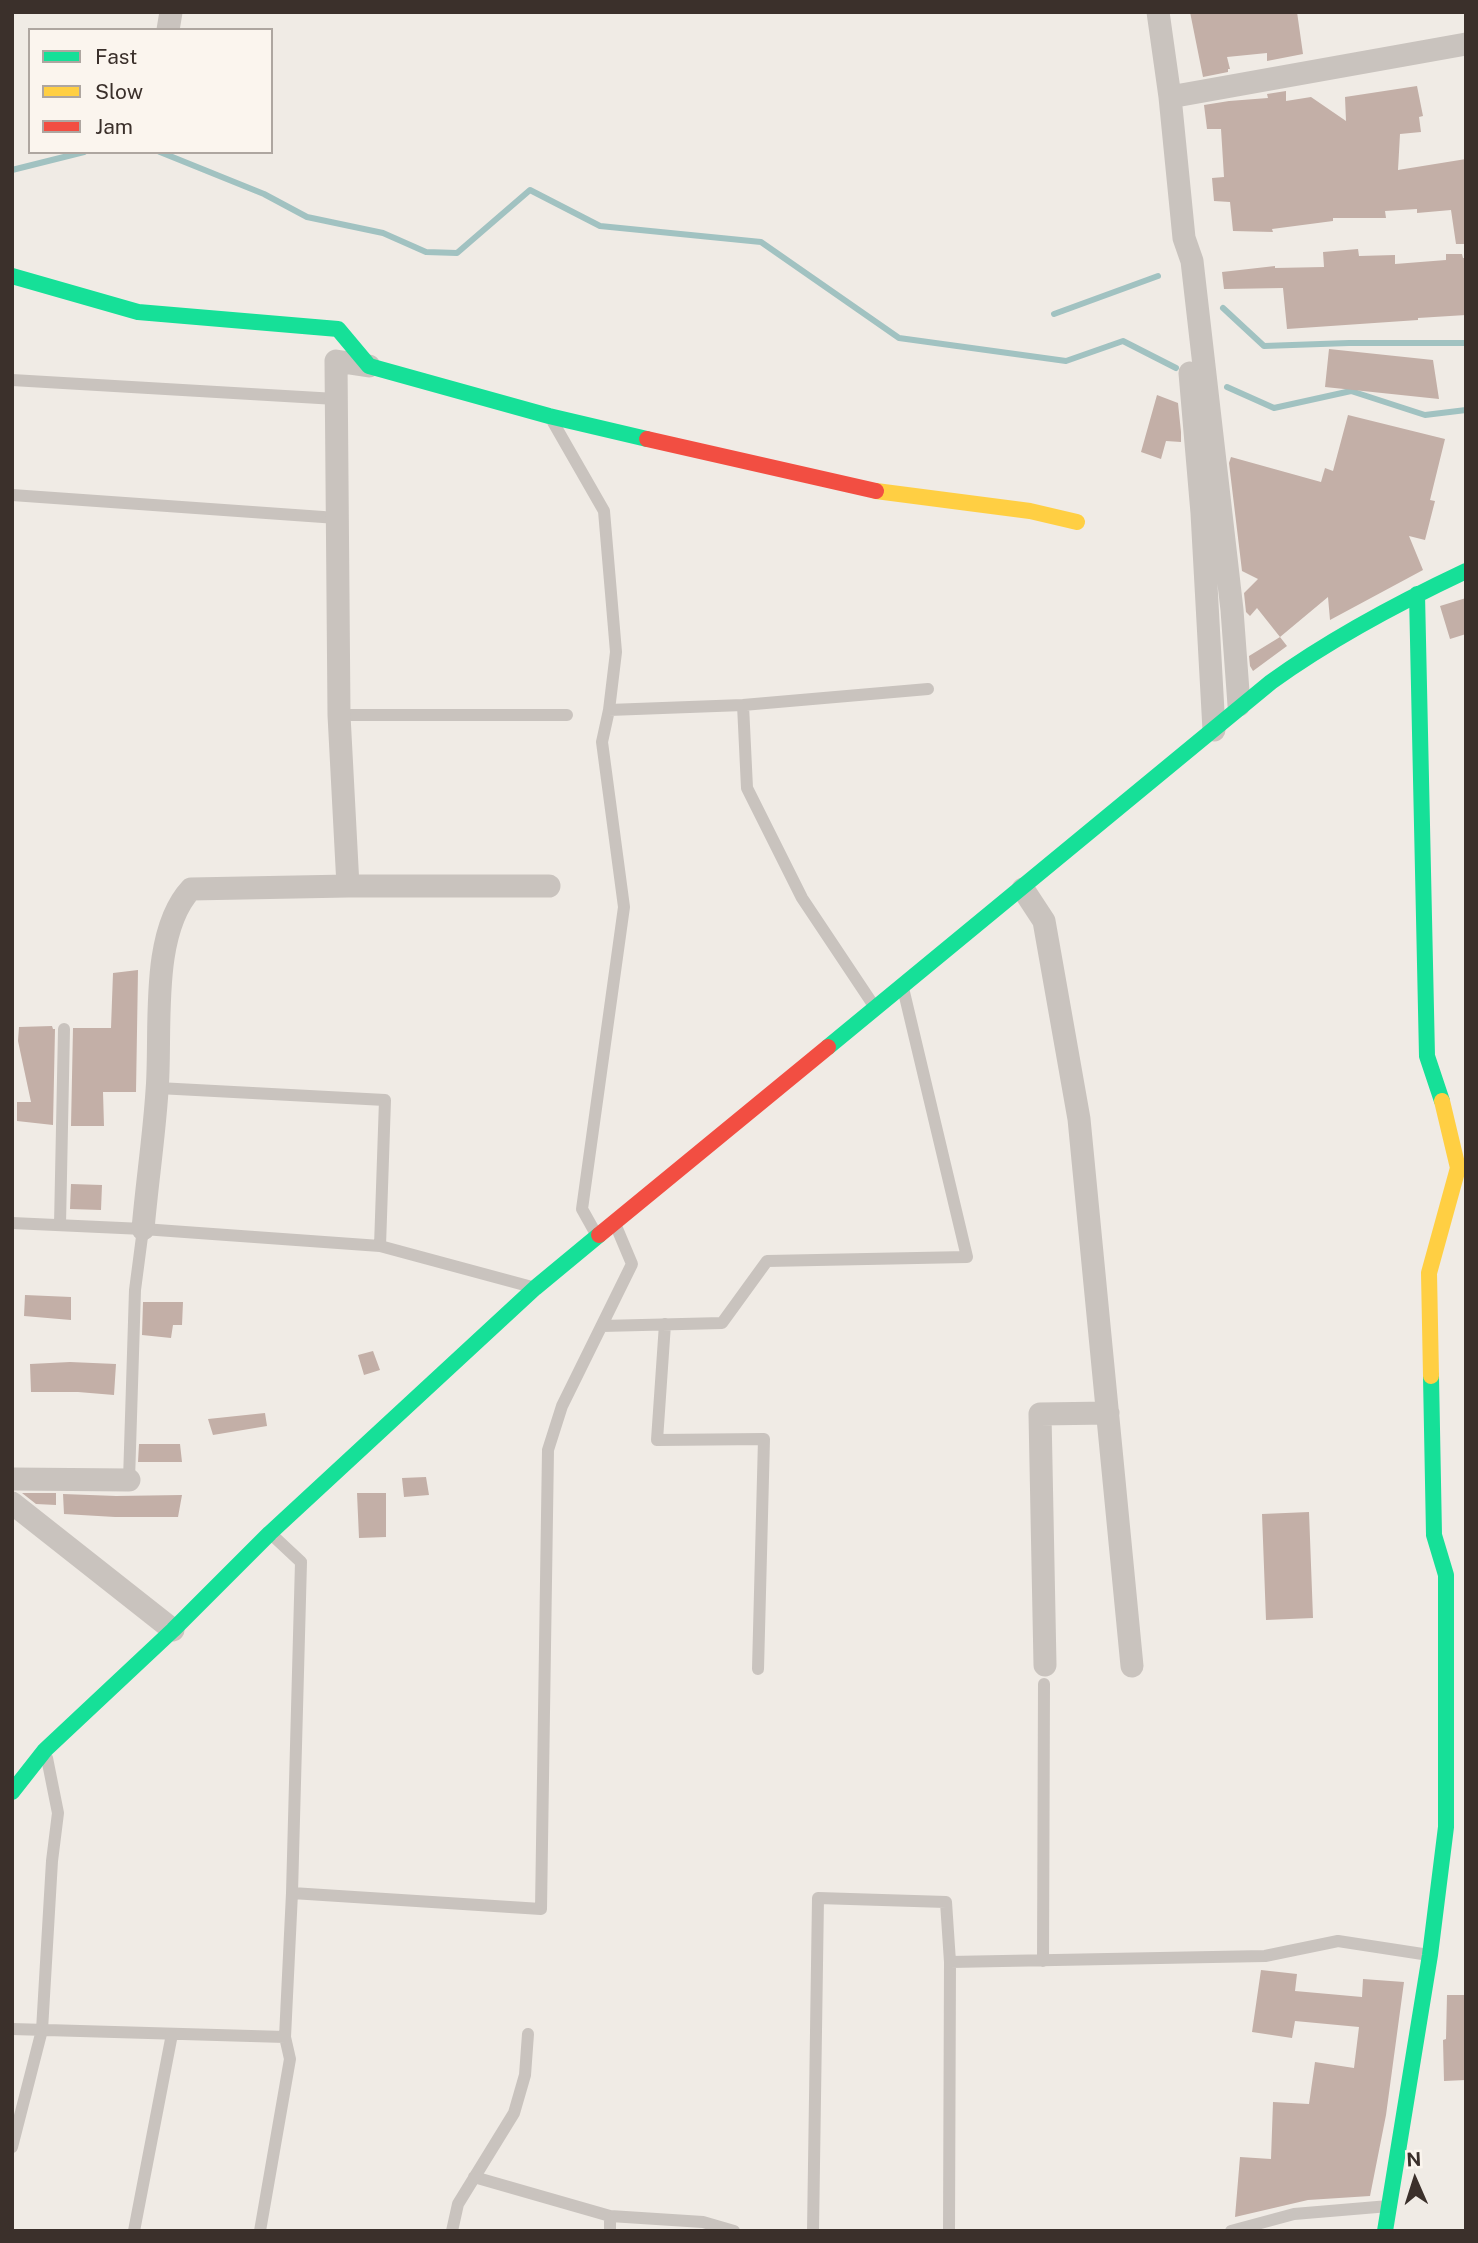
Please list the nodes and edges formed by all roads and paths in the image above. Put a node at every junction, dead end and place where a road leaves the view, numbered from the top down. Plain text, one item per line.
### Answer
1 (1157, 12) edge
2 (1466, 44) edge
3 (1170, 97) junction
4 (1184, 238) junction
5 (12, 276) edge
6 (369, 366) junction
7 (12, 380) edge
8 (336, 399) junction
9 (549, 416) junction
10 (12, 495) edge
11 (337, 518) junction
12 (1077, 522) dead end
13 (1466, 571) edge
14 (1417, 594) junction
15 (928, 689) dead end
16 (744, 705) junction
17 (1239, 705) junction
18 (609, 710) junction
19 (339, 715) junction
20 (568, 715) dead end
21 (1214, 730) junction
22 (348, 886) junction
23 (549, 886) dead end
24 (1023, 889) junction
25 (902, 988) junction
26 (876, 1009) junction
27 (64, 1029) dead end
28 (158, 1088) junction
29 (12, 1223) edge
30 (614, 1223) junction
31 (60, 1225) junction
32 (142, 1229) junction
33 (597, 1237) junction
34 (380, 1246) junction
35 (535, 1288) junction
36 (665, 1324) junction
37 (601, 1326) junction
38 (1108, 1413) junction
39 (12, 1479) edge
40 (129, 1480) joint
41 (12, 1503) edge
42 (270, 1533) junction
43 (173, 1630) junction
44 (1132, 1666) dead end
45 (758, 1669) dead end
46 (1045, 1674) joint
47 (45, 1751) junction
48 (12, 1792) edge
49 (292, 1893) junction
50 (1430, 1955) junction
51 (1044, 1961) junction
52 (950, 1962) junction
53 (12, 2029) edge
54 (42, 2030) junction
55 (172, 2034) junction
56 (528, 2034) dead end
57 (285, 2037) junction
58 (12, 2147) edge
59 (474, 2177) junction
60 (1390, 2206) junction
61 (610, 2216) junction
62 (134, 2231) edge
63 (260, 2231) edge
64 (452, 2231) edge
65 (610, 2231) edge
66 (734, 2231) edge
67 (813, 2231) edge
68 (950, 2231) edge
69 (1231, 2231) edge
70 (1385, 2231) edge

1 - 3 street
2 - 3 street
3 - 4 street
4 - 17 street
4 - 21 street
5 - 6 street
6 - 8 street
6 - 9 street
7 - 8 lane
8 - 11 street
9 - 12 street
9 - 18 lane
10 - 11 lane
11 - 19 street
13 - 14 street
14 - 17 street
14 - 50 street
15 - 16 lane
16 - 18 lane
16 - 26 lane
17 - 21 street
18 - 33 lane
19 - 20 lane
19 - 22 street
21 - 24 street
22 - 23 street
22 - 28 street
24 - 25 street
24 - 38 street
25 - 26 street
25 - 36 lane
26 - 30 street
27 - 31 lane
28 - 32 street
28 - 34 lane
29 - 31 lane
30 - 33 street
30 - 37 lane
31 - 32 lane
32 - 34 lane
32 - 40 lane
33 - 35 street
34 - 35 lane
35 - 42 street
36 - 37 lane
36 - 45 lane
37 - 49 lane
38 - 44 street
38 - 46 street
39 - 40 street
41 - 43 street
42 - 43 street
42 - 49 lane
43 - 47 street
46 - 51 lane
47 - 48 street
47 - 54 lane
49 - 57 lane
50 - 51 lane
50 - 60 street
51 - 52 lane
52 - 67 lane
52 - 68 lane
53 - 54 lane
54 - 55 lane
54 - 58 lane
55 - 57 lane
55 - 62 lane
56 - 59 lane
57 - 63 lane
59 - 61 lane
59 - 64 lane
60 - 69 lane
60 - 70 street
61 - 65 lane
61 - 66 lane

